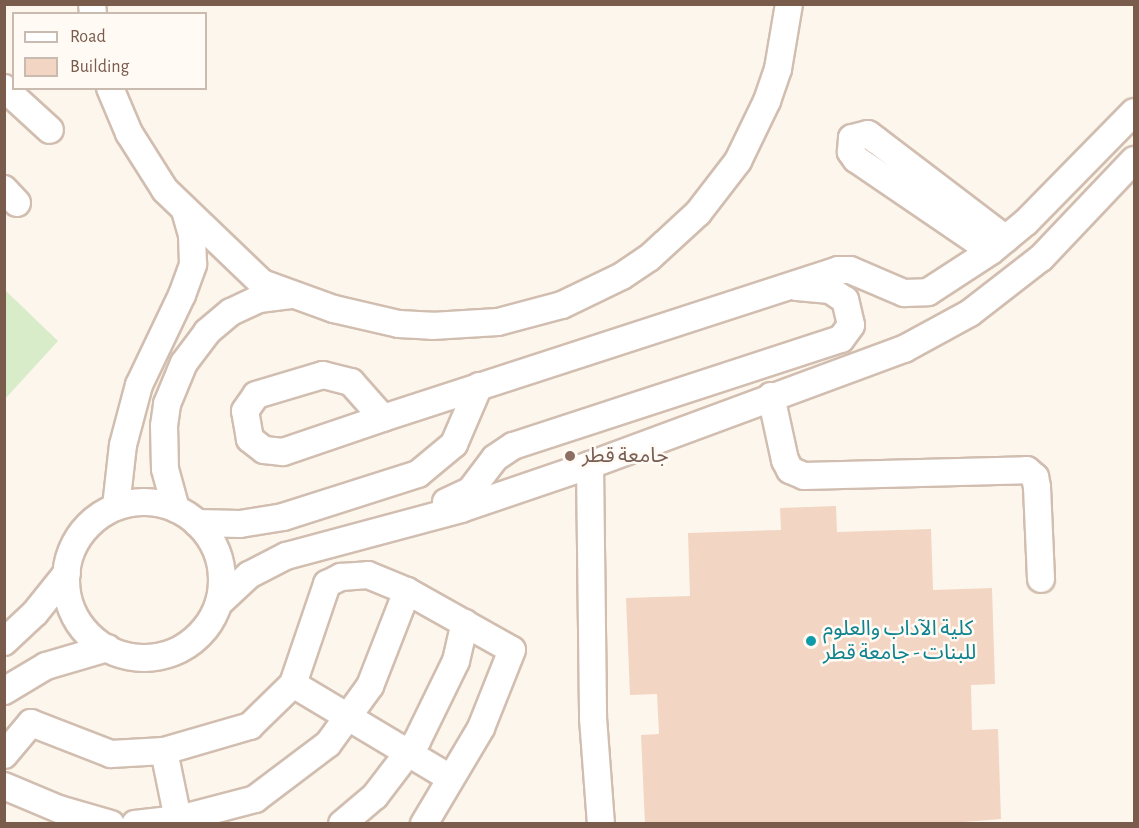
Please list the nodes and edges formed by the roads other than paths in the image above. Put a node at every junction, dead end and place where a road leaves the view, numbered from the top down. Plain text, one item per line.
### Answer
1 (789, 4) edge
2 (4, 88) edge
3 (111, 90) edge
4 (1133, 118) edge
5 (50, 130) dead end
6 (1134, 160) edge
7 (185, 211) junction
8 (998, 245) junction
9 (788, 286) junction
10 (291, 295) junction
11 (164, 327) junction
12 (197, 345) junction
13 (479, 386) junction
14 (771, 396) junction
15 (382, 418) junction
16 (590, 465) junction
17 (116, 507) junction
18 (186, 516) junction
19 (407, 525) junction
20 (67, 573) junction
21 (1041, 579) dead end
22 (407, 591) junction
23 (219, 603) junction
24 (465, 622) junction
25 (4, 642) edge
26 (107, 648) junction
27 (293, 684) junction
28 (4, 692) edge
29 (350, 714) junction
30 (164, 752) junction
31 (4, 754) edge
32 (408, 754) junction
33 (450, 778) junction
34 (4, 786) edge
35 (179, 821) edge
36 (111, 824) edge
37 (135, 824) edge
38 (342, 824) edge
39 (424, 824) edge
40 (601, 824) edge

1 - 10 street
2 - 5 street
3 - 7 street
4 - 8 street
6 - 14 street
7 - 10 street
7 - 11 street
8 - 8 street
8 - 9 street
9 - 13 street
9 - 19 street
10 - 12 street
11 - 12 street
11 - 17 street
12 - 18 street
13 - 15 street
13 - 18 street
14 - 16 street
14 - 21 street
15 - 15 street
16 - 19 street
16 - 40 street
17 - 18 street
17 - 20 street
18 - 23 street
19 - 23 street
20 - 25 street
20 - 26 street
22 - 24 street
22 - 27 street
22 - 29 street
23 - 26 street
24 - 32 street
24 - 33 street
26 - 28 street
27 - 29 street
27 - 30 street
29 - 32 street
29 - 35 street
30 - 31 street
30 - 35 street
32 - 33 street
32 - 38 street
33 - 39 street
34 - 36 street
35 - 37 street

